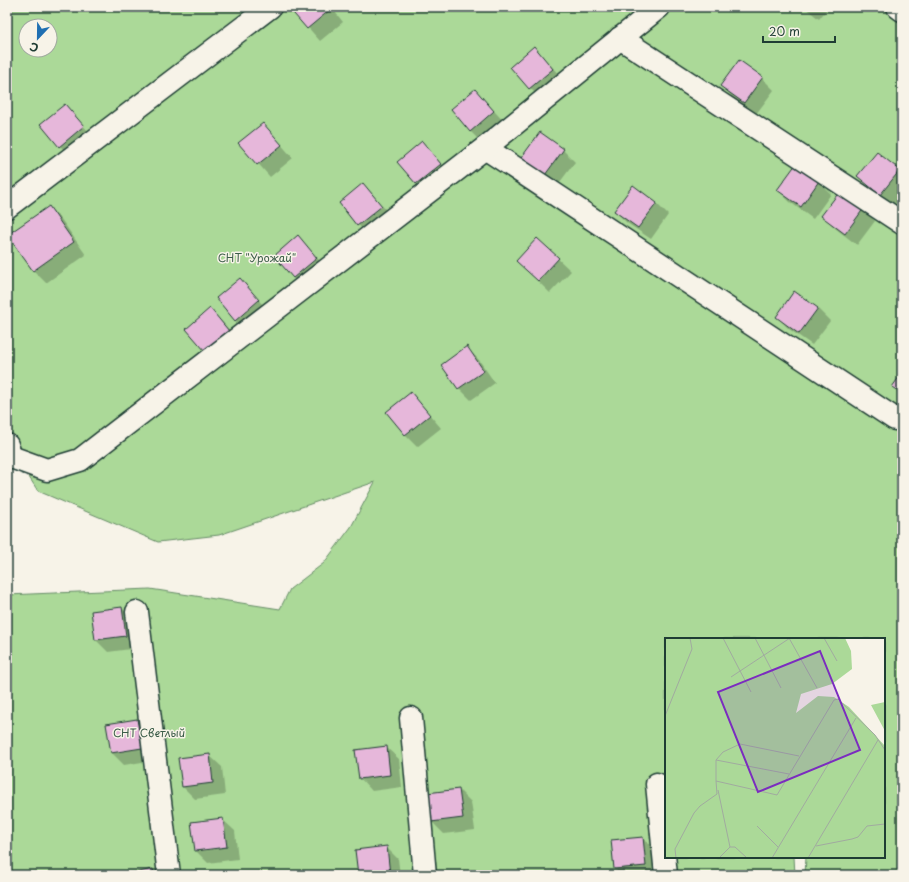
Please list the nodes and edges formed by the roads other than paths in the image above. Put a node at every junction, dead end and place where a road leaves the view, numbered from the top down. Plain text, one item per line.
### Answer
1 (270, 7) edge
2 (659, 7) edge
3 (898, 7) edge
4 (902, 10) edge
5 (620, 38) junction
6 (484, 148) junction
7 (7, 207) edge
8 (902, 223) edge
9 (902, 418) edge
10 (7, 445) edge
11 (137, 612) dead end
12 (411, 718) dead end
13 (657, 784) dead end
14 (170, 875) edge
15 (426, 875) edge
16 (666, 875) edge

1 - 7 lane
2 - 5 lane
3 - 4 lane
5 - 6 lane
5 - 8 lane
6 - 9 lane
6 - 10 lane
11 - 14 lane
12 - 15 lane
13 - 16 lane

